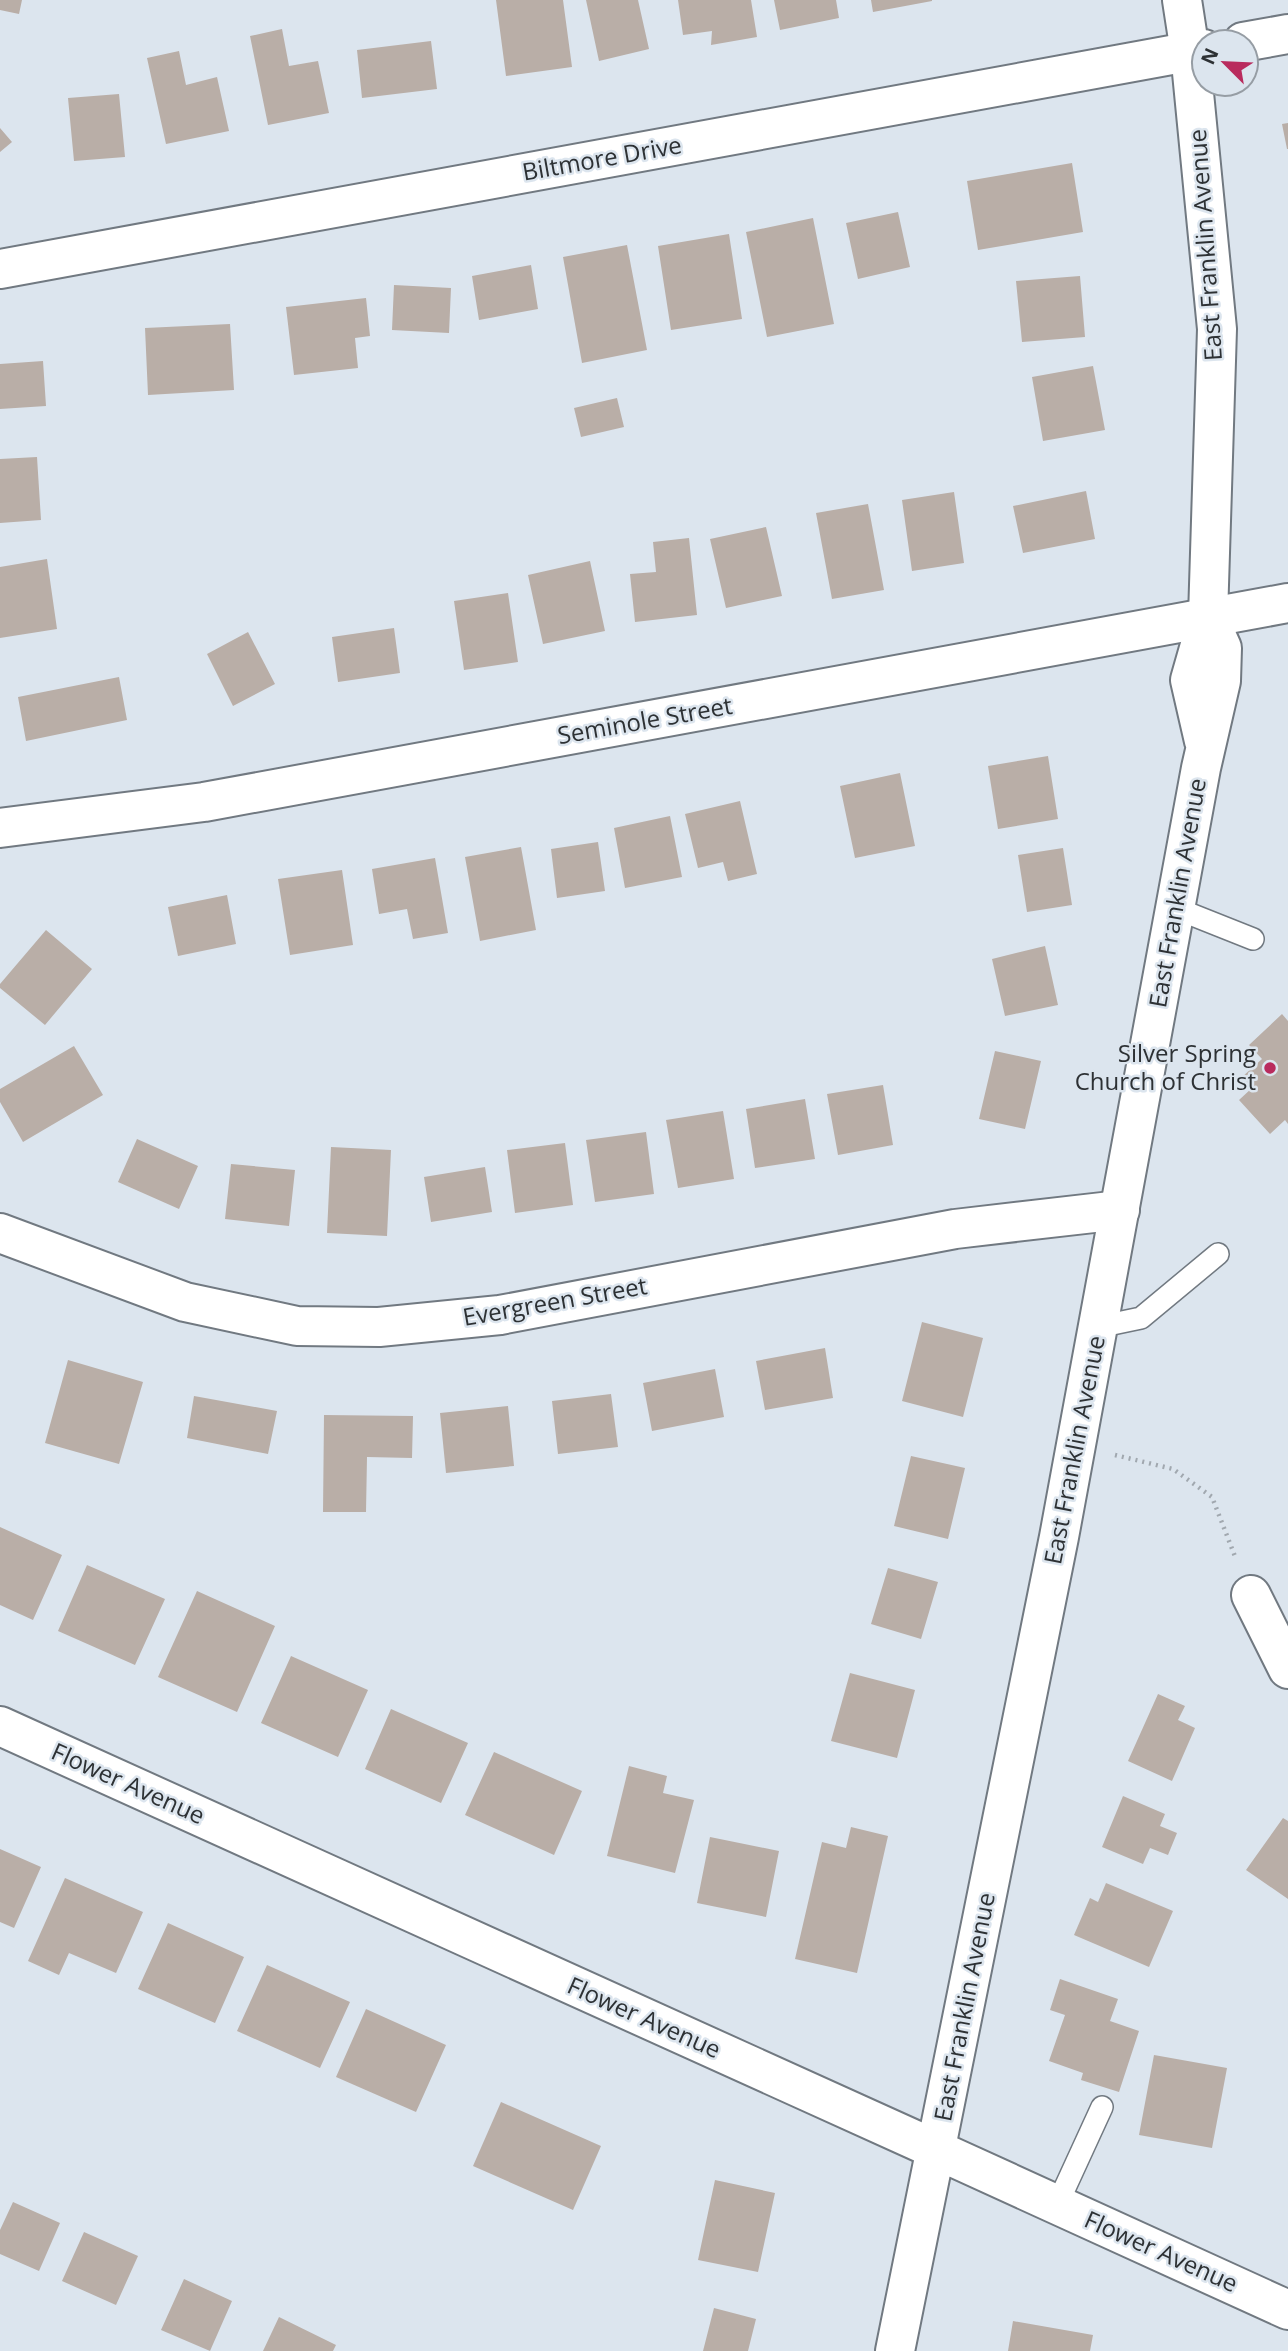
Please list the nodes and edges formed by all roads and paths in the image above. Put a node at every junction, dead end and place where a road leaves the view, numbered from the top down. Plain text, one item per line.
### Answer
1 (1182, 0) edge
2 (1190, 28) edge
3 (1288, 34) edge
4 (1260, 39) edge
5 (1190, 52) edge
6 (1200, 98) edge
7 (0, 269) edge
8 (1288, 603) edge
9 (1208, 617) junction
10 (0, 828) edge
11 (1175, 908) junction
12 (1252, 939) dead end
13 (1120, 1210) junction
14 (0, 1233) edge
15 (1218, 1254) dead end
16 (1098, 1327) junction
17 (1115, 1455) dead end
18 (1251, 1595) joint
19 (1288, 1669) edge
20 (0, 1726) edge
21 (1102, 2107) dead end
22 (937, 2150) junction
23 (1057, 2204) junction
24 (1288, 2310) edge
25 (895, 2351) edge

1 - 2 street, East Franklin Avenue
3 - 4 street
5 - 7 street, Biltmore Drive
6 - 9 street, East Franklin Avenue
8 - 9 street, Seminole Street
9 - 10 street, Seminole Street
9 - 11 street, East Franklin Avenue
11 - 12 lane
11 - 13 street, East Franklin Avenue
13 - 14 street, Evergreen Street
13 - 16 street, East Franklin Avenue
15 - 16 lane
16 - 22 street, East Franklin Avenue
17 - 18 path
18 - 19 street
20 - 22 street, Flower Avenue
21 - 23 lane
22 - 23 street, Flower Avenue
22 - 25 street, East Franklin Avenue
23 - 24 street, Flower Avenue

